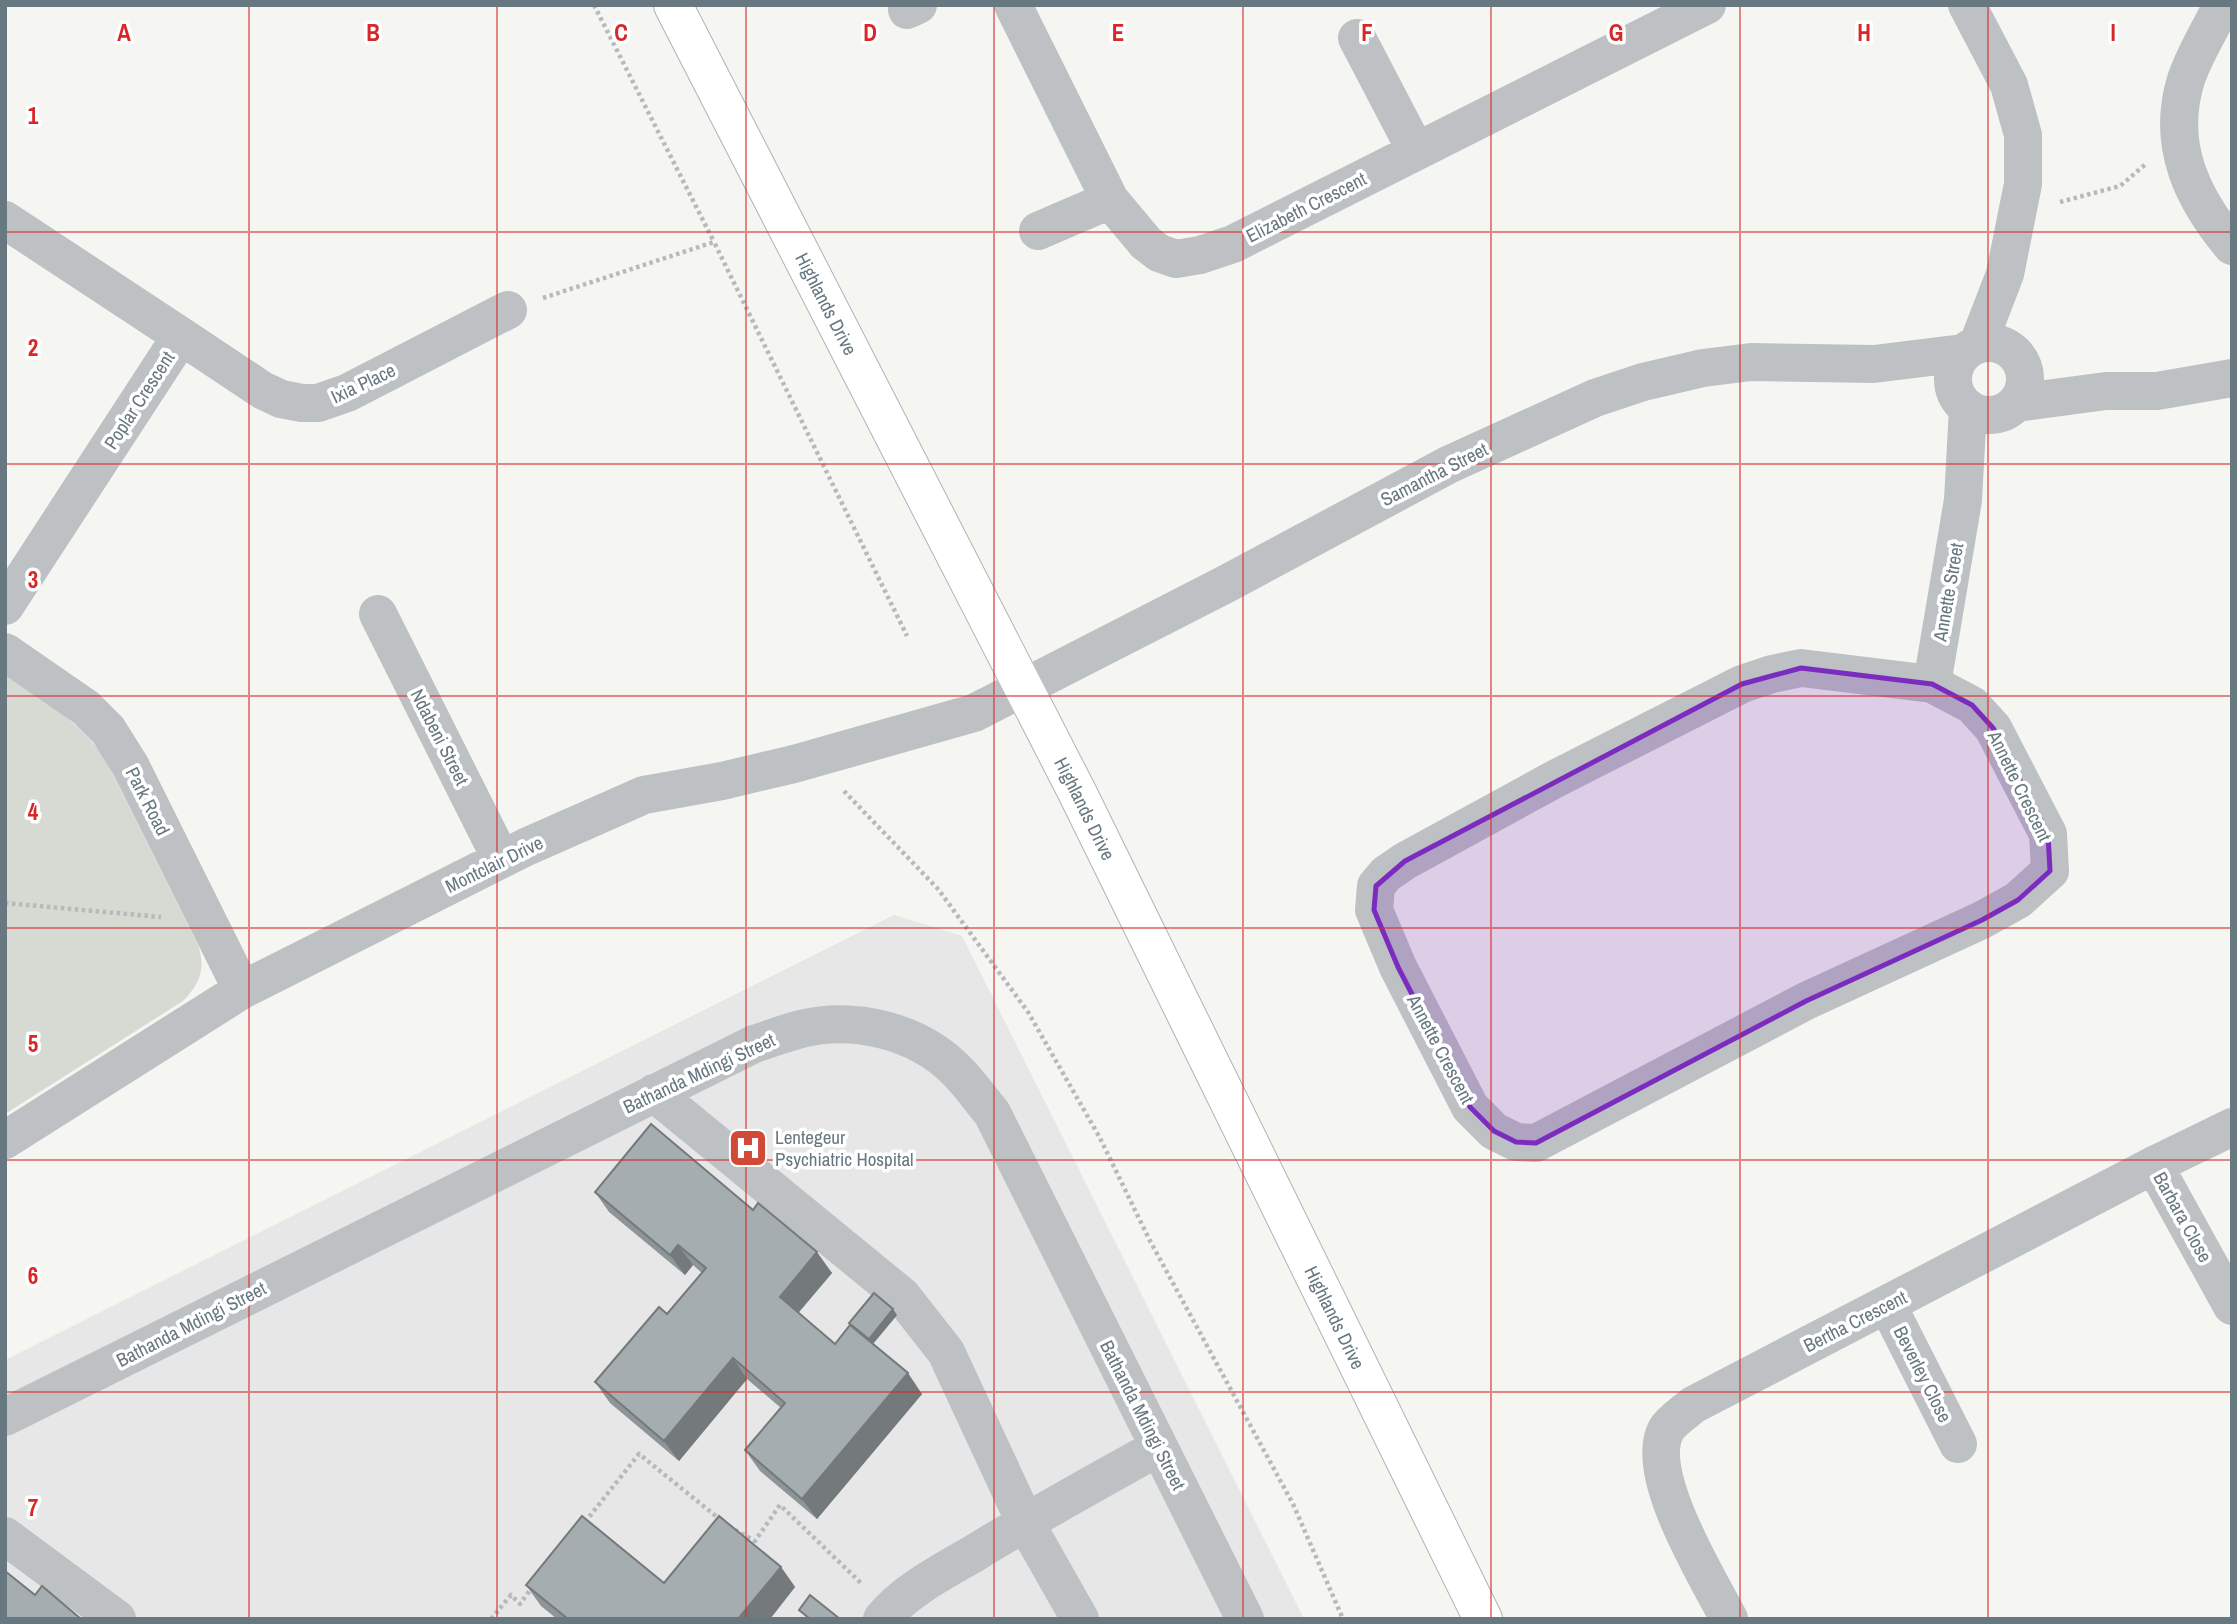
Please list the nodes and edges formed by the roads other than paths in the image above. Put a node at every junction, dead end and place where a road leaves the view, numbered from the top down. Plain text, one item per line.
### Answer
1 (673, 5) edge
2 (1013, 5) edge
3 (1707, 5) edge
4 (1967, 5) edge
5 (2217, 15) dead end
6 (1649, 18) edge
7 (1357, 38) dead end
8 (1416, 151) junction
9 (1110, 200) junction
10 (5, 220) edge
11 (1038, 231) dead end
12 (2232, 246) edge
13 (508, 310) road end
14 (181, 336) junction
15 (2232, 378) edge
16 (1988, 379) junction
17 (5, 606) edge
18 (378, 614) dead end
19 (5, 652) edge
20 (1932, 684) junction
21 (1024, 689) junction
22 (501, 859) junction
23 (242, 990) junction
24 (654, 1093) junction
25 (2232, 1127) edge
26 (5, 1140) edge
27 (2154, 1165) junction
28 (1887, 1304) junction
29 (2232, 1306) edge
30 (5, 1417) edge
31 (1958, 1444) dead end
32 (1159, 1447) junction
33 (1025, 1522) junction
34 (5, 1536) edge
35 (886, 1614) edge
36 (117, 1619) edge
37 (1080, 1619) edge
38 (1245, 1619) edge
39 (1483, 1619) edge
40 (1729, 1619) edge

1 - 21 main road, Highlands Drive
2 - 9 street, Elizabeth Crescent
3 - 6 street, Elizabeth Crescent
4 - 16 street
5 - 12 street
6 - 8 street, Elizabeth Crescent
7 - 8 street
8 - 9 street, Elizabeth Crescent
9 - 11 street
10 - 14 street, Poplar Crescent
13 - 14 street, Ixia Place
14 - 17 street, Poplar Crescent
15 - 16 street, Samantha Street
16 - 20 street, Annette Street
16 - 21 street, Samantha Street
18 - 22 street, Ndabeni Street
19 - 23 street, Park Road
20 - 20 street, Annette Crescent
21 - 22 street, Montclair Drive
21 - 39 main road, Highlands Drive
22 - 23 street, Montclair Drive
23 - 26 street, Montclair Drive
24 - 30 street, Bathanda Mdingi Street
24 - 32 street, Bathanda Mdingi Street
24 - 33 street
25 - 27 street, Bertha Crescent
27 - 28 street, Bertha Crescent
27 - 29 street, Barbara Close
28 - 31 street, Beverley Close
28 - 40 street, Bertha Crescent
32 - 33 street
32 - 38 street, Bathanda Mdingi Street
33 - 35 street
33 - 37 street
34 - 36 street

